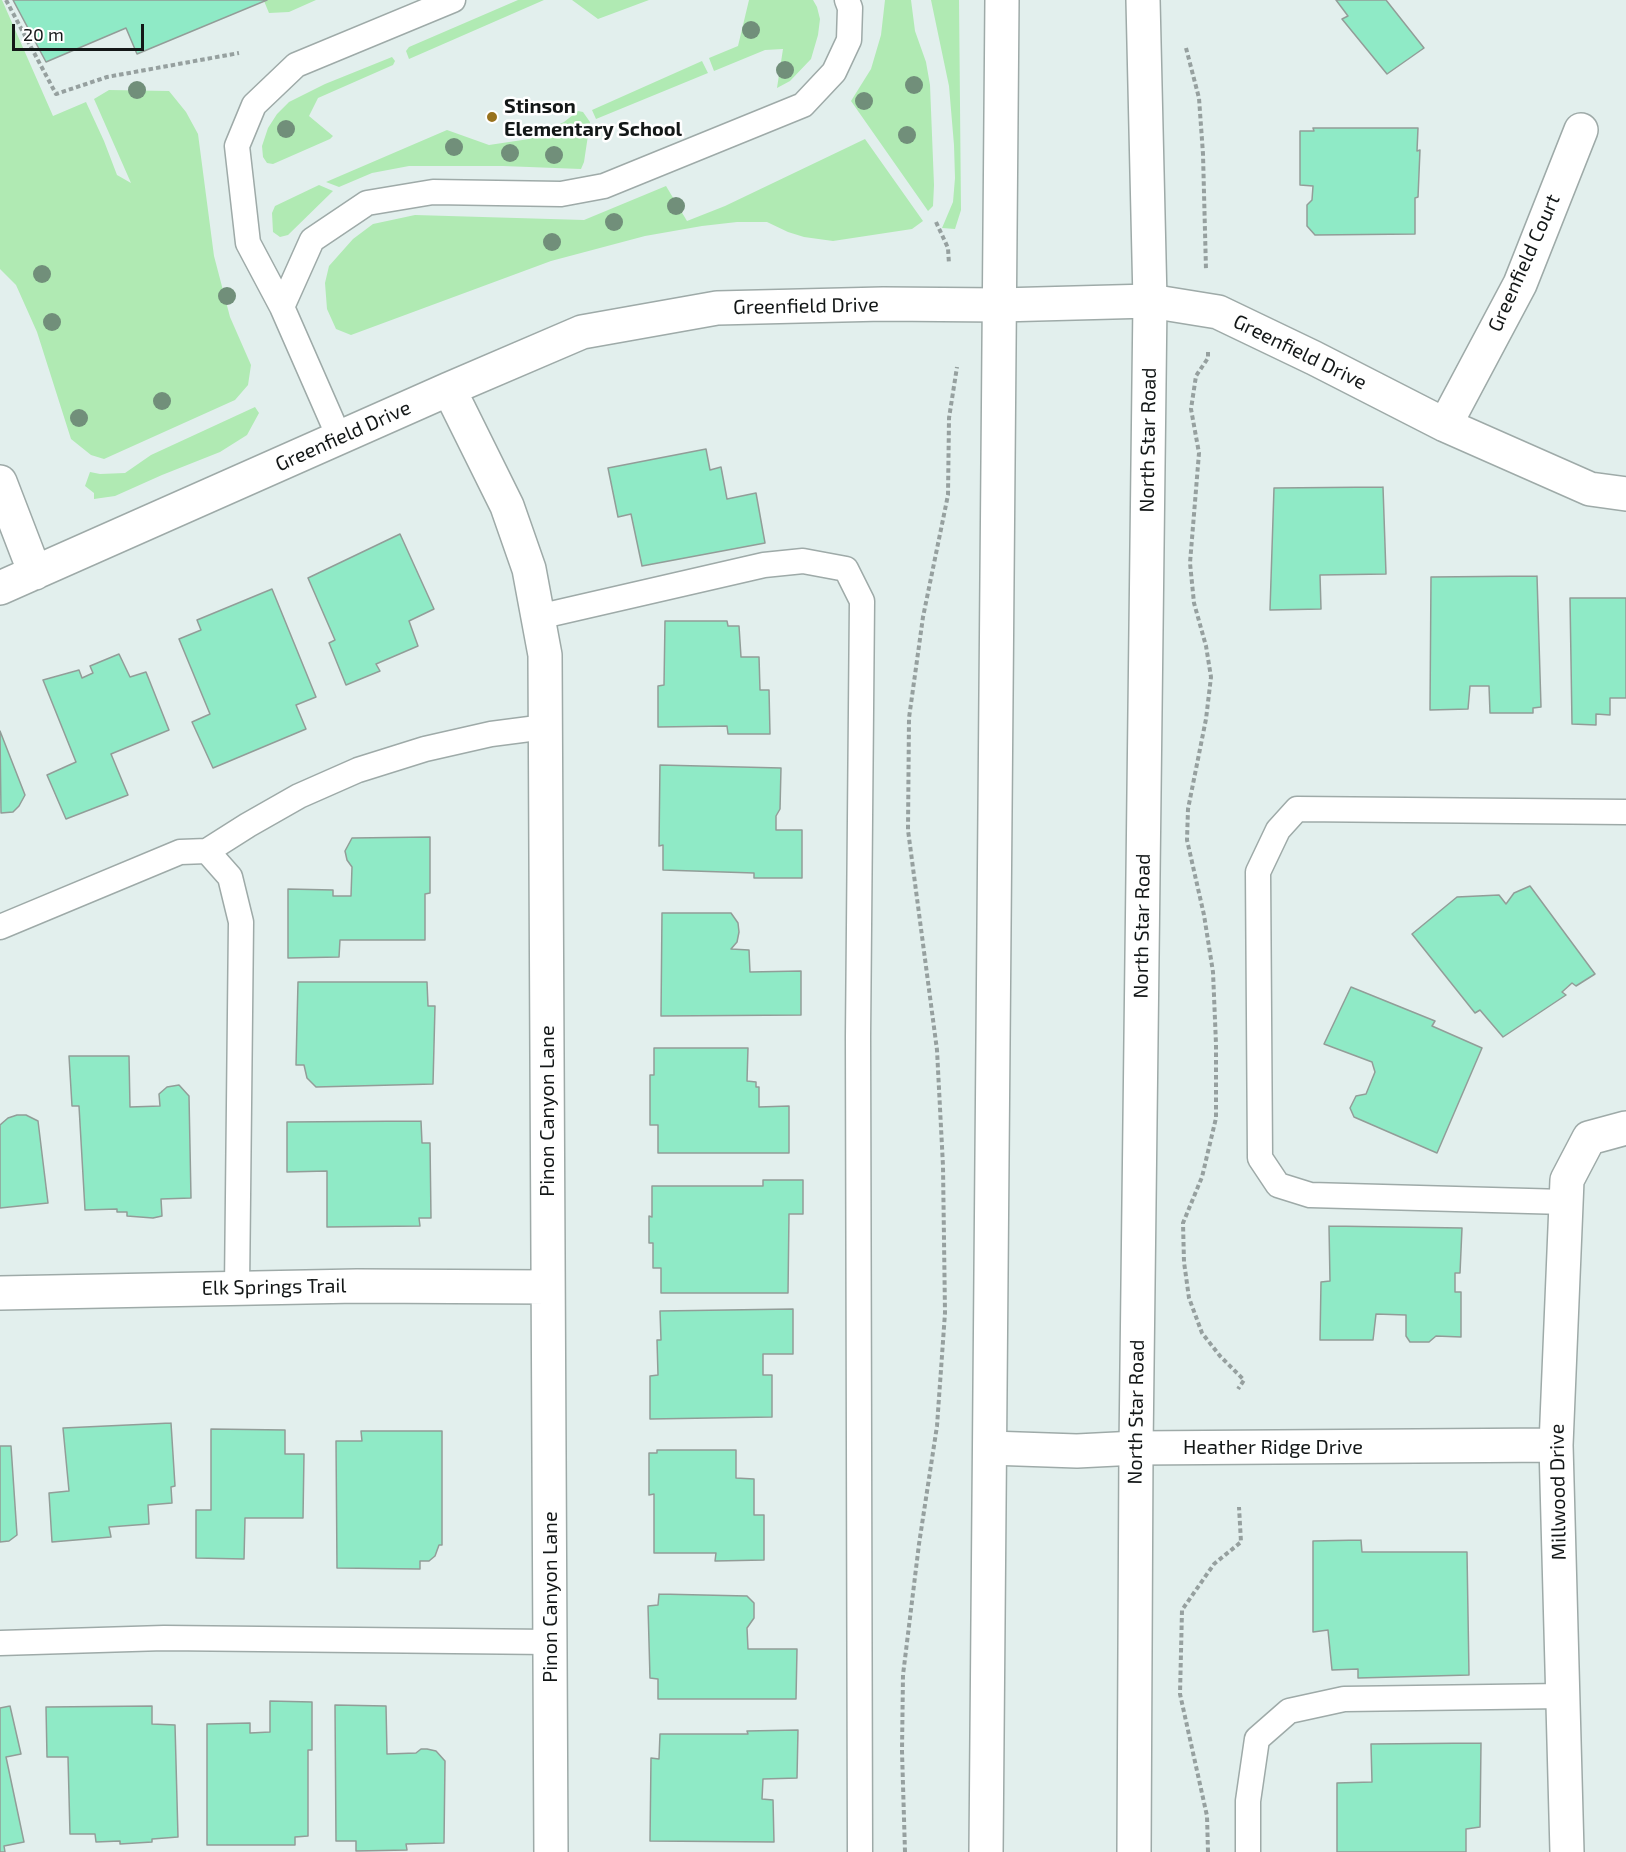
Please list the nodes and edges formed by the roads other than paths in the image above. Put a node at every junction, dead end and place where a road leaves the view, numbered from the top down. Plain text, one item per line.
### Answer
1 (453, 0) edge
2 (847, 0) edge
3 (1002, 0) edge
4 (1143, 0) edge
5 (1581, 130) dead end
6 (1149, 301) junction
7 (1000, 305) junction
8 (282, 307) junction
9 (448, 389) junction
10 (1445, 425) junction
11 (339, 437) junction
12 (0, 482) edge
13 (1626, 494) edge
14 (35, 573) junction
15 (0, 588) edge
16 (538, 617) junction
17 (545, 727) junction
18 (1626, 812) edge
19 (207, 851) junction
20 (0, 927) edge
21 (1626, 1128) edge
22 (1566, 1202) junction
23 (548, 1287) junction
24 (237, 1288) junction
25 (0, 1293) edge
26 (1556, 1445) junction
27 (990, 1448) junction
28 (1136, 1448) junction
29 (550, 1642) junction
30 (0, 1643) edge
31 (1563, 1696) junction
32 (551, 1852) edge
33 (860, 1852) edge
34 (986, 1852) edge
35 (1134, 1852) edge
36 (1248, 1852) edge
37 (1567, 1852) edge

1 - 8 lane
2 - 8 lane
3 - 7 street
4 - 6 street, North Star Road
5 - 10 street, Greenfield Court
6 - 7 street, Greenfield Drive
6 - 10 street, Greenfield Drive
6 - 28 street, North Star Road
7 - 9 street, Greenfield Drive
7 - 27 street
8 - 11 lane
9 - 11 street, Greenfield Drive
9 - 16 street, Pinon Canyon Lane
10 - 13 street, Greenfield Drive
11 - 14 street, Greenfield Drive
12 - 14 street
14 - 15 street, Greenfield Drive
16 - 17 street, Pinon Canyon Lane
16 - 33 lane
17 - 19 lane
17 - 23 street, Pinon Canyon Lane
18 - 22 lane
19 - 20 lane
19 - 24 lane
21 - 22 street, Millwood Drive
22 - 26 street, Millwood Drive
23 - 24 street, Elk Springs Trail
23 - 29 street, Pinon Canyon Lane
24 - 25 street, Elk Springs Trail
26 - 28 street, Heather Ridge Drive
26 - 31 street, Millwood Drive
27 - 28 street, Heather Ridge Drive
27 - 34 street
28 - 35 street, North Star Road
29 - 30 lane
29 - 32 street, Pinon Canyon Lane
31 - 36 lane
31 - 37 street, Millwood Drive

